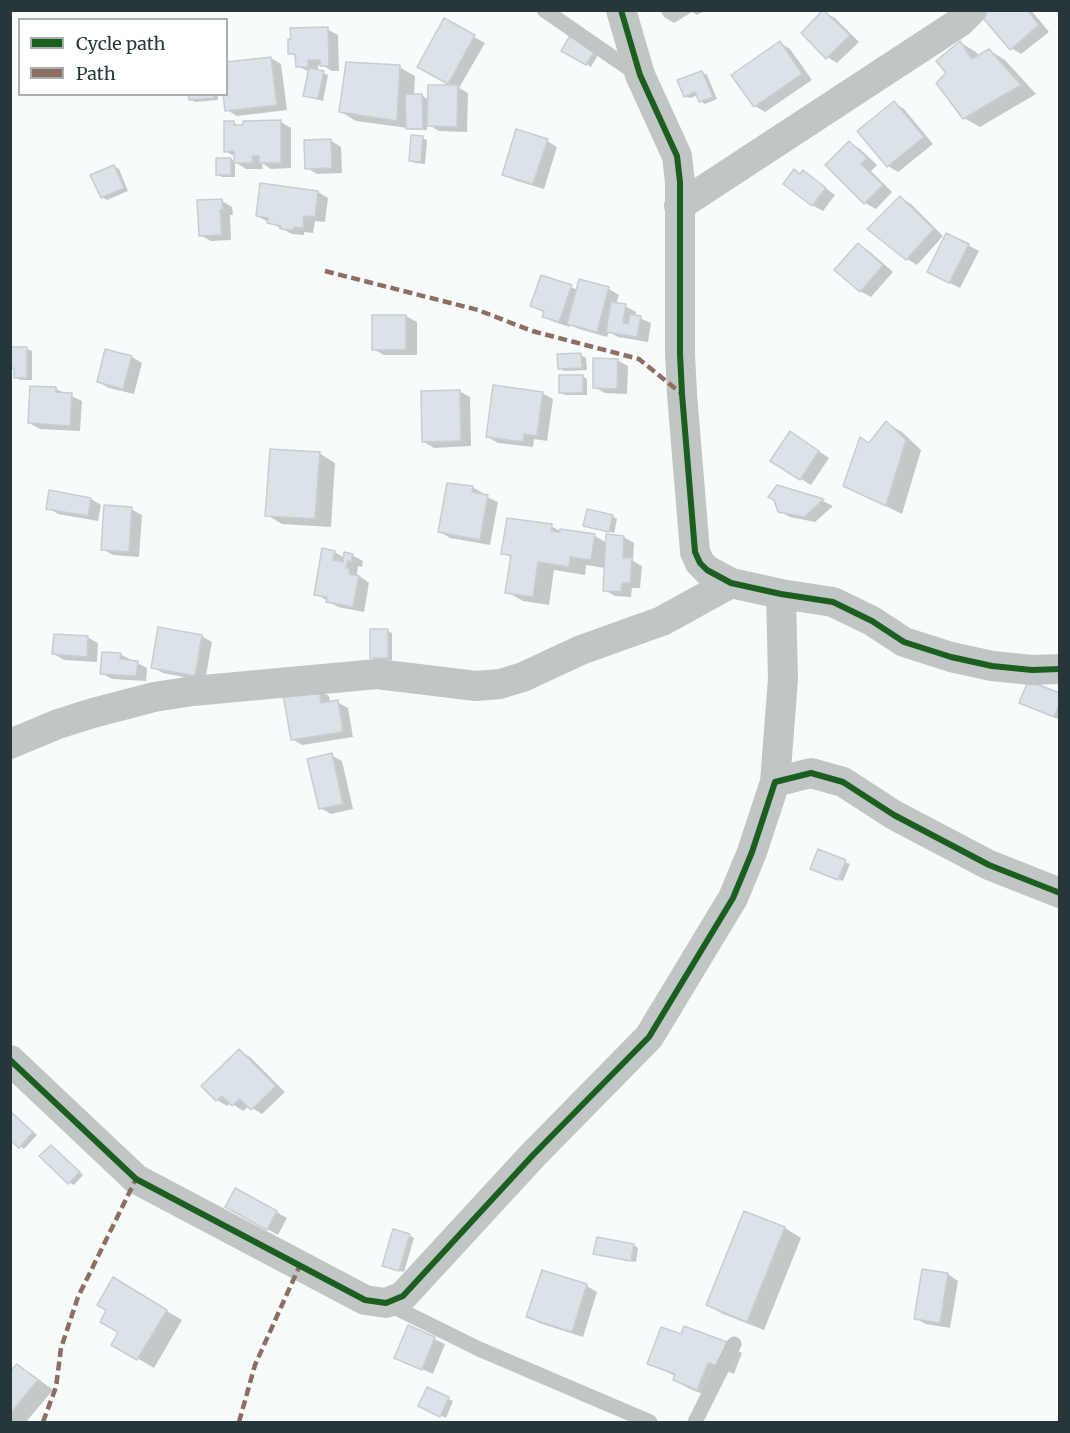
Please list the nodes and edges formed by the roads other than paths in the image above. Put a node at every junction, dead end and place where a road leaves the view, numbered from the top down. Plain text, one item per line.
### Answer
1 (544, 10) edge
2 (621, 10) edge
3 (972, 10) edge
4 (640, 75) junction
5 (679, 206) junction
6 (731, 583) junction
7 (781, 594) junction
8 (1059, 669) edge
9 (10, 744) edge
10 (775, 782) junction
11 (1059, 893) edge
12 (10, 1060) edge
13 (386, 1303) junction
14 (734, 1344) dead end
15 (650, 1422) edge
16 (695, 1422) edge

1 - 4 lane
2 - 4 street
3 - 5 street
4 - 5 street
5 - 6 street
6 - 7 street
6 - 9 street
7 - 8 street
7 - 10 street
10 - 11 street
10 - 13 street
12 - 13 street
13 - 15 lane
14 - 16 lane

